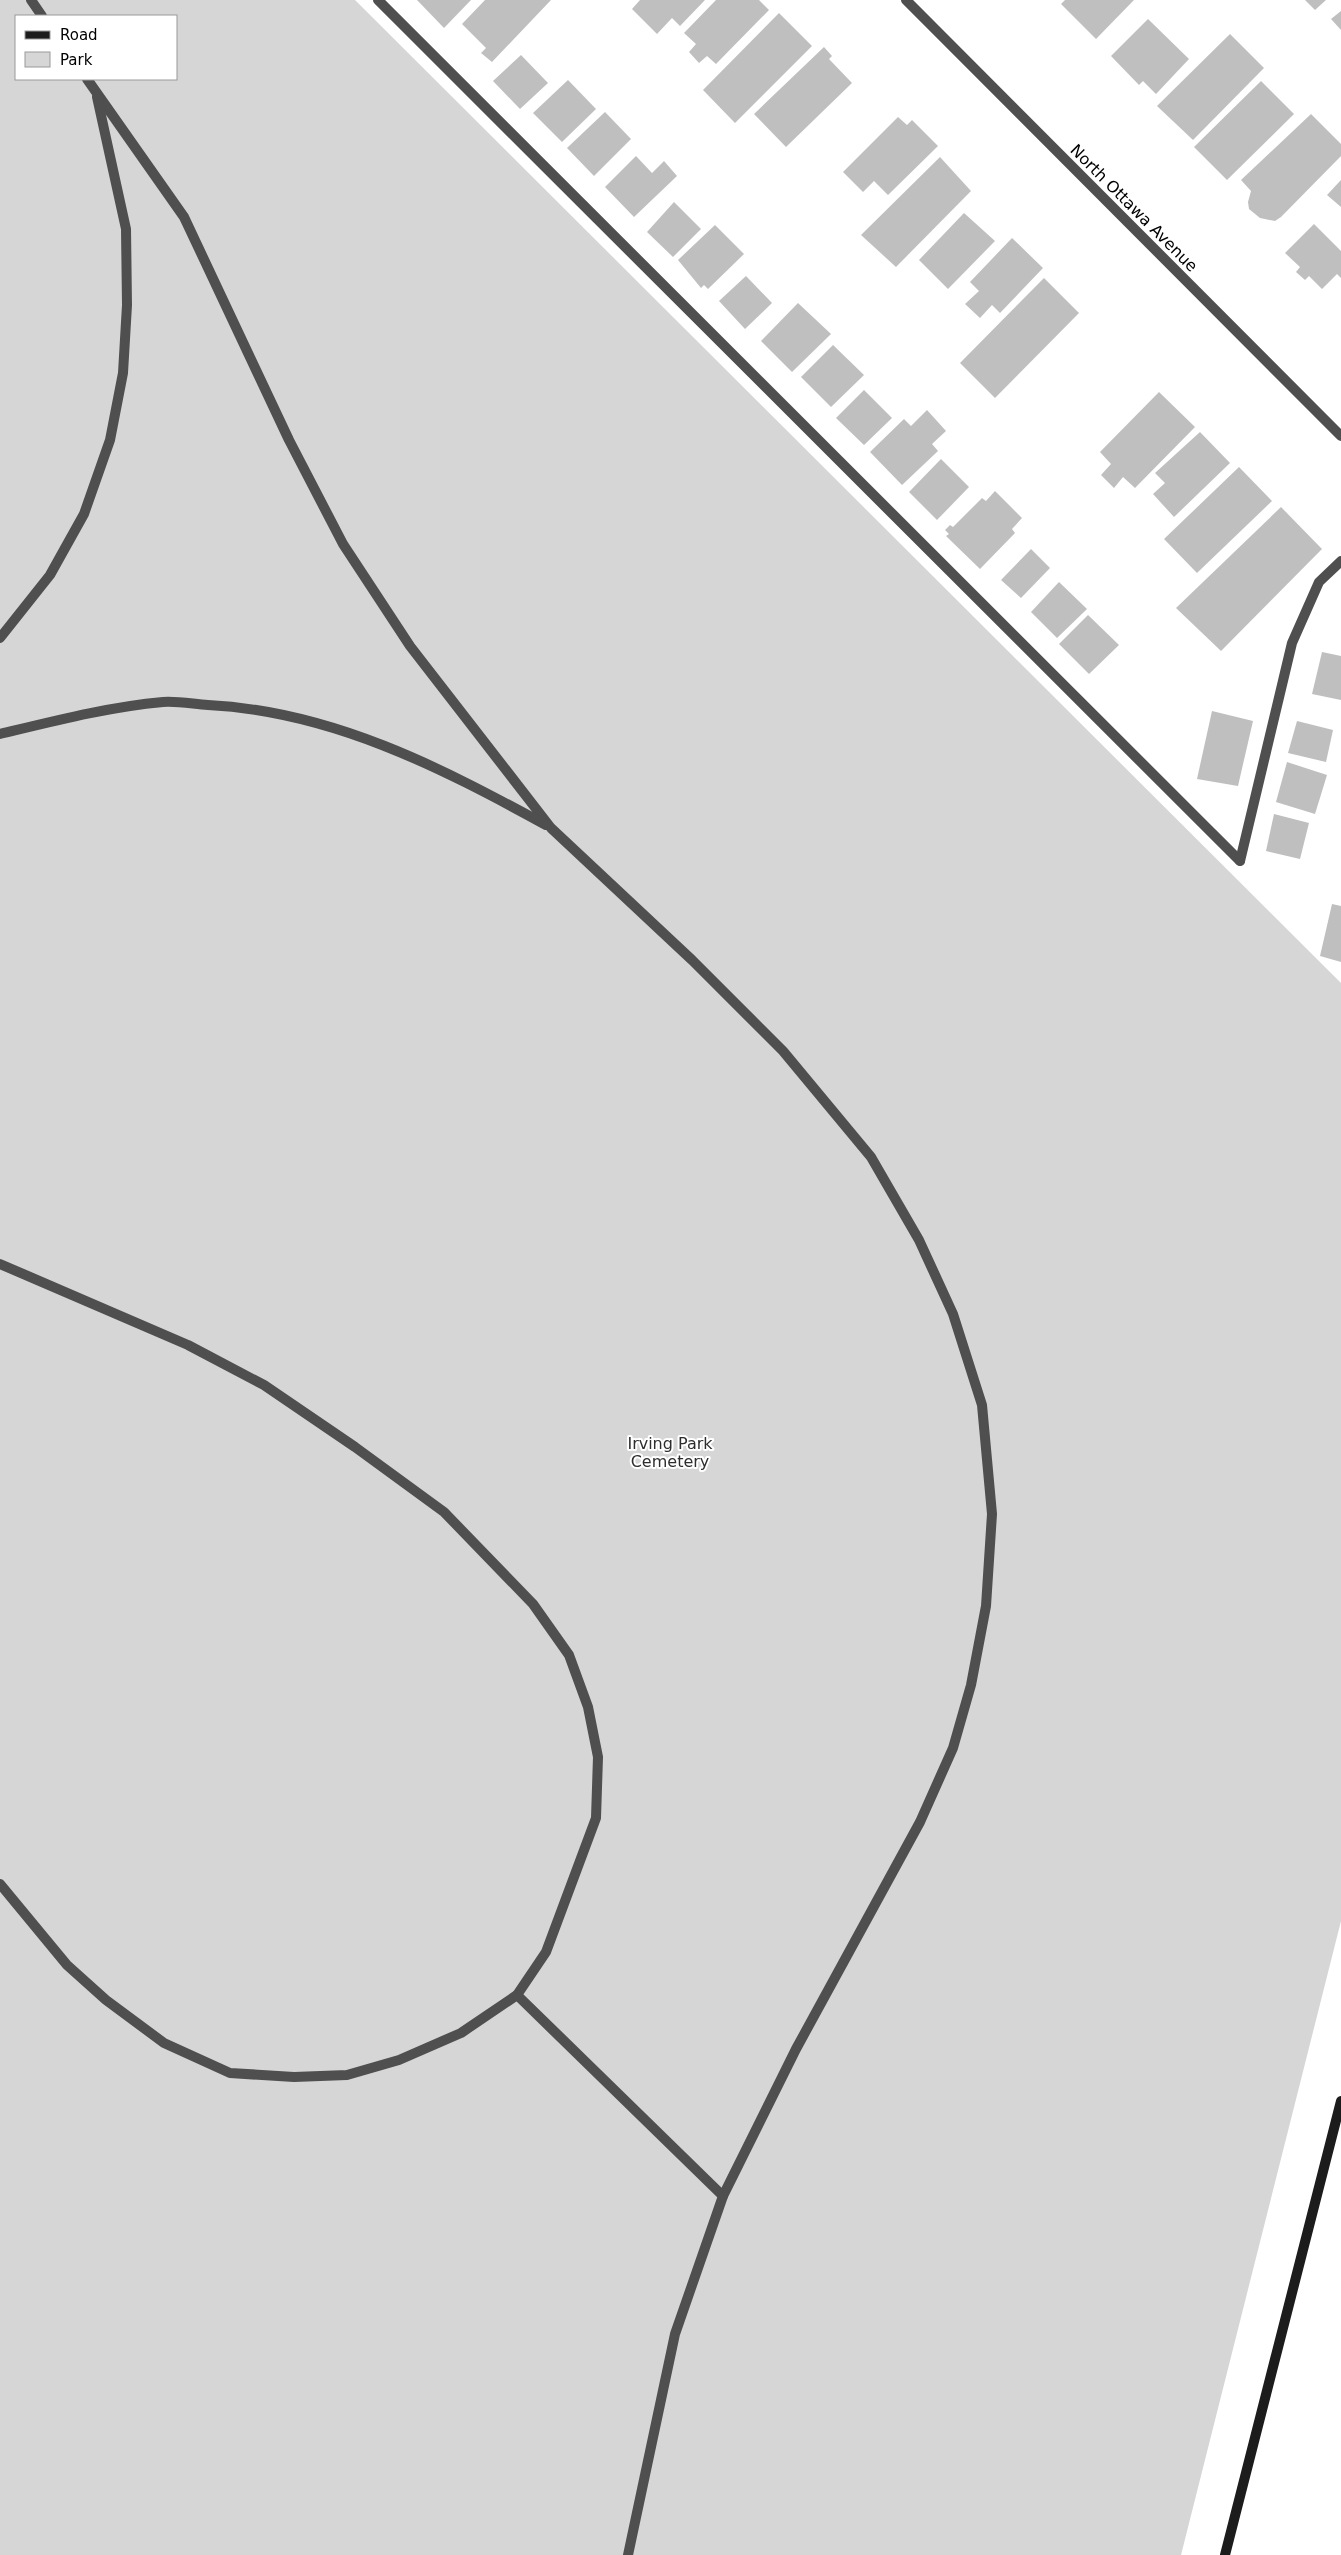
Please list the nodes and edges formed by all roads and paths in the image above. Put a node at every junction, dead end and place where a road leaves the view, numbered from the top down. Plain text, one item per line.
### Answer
1 (31, 0) edge
2 (378, 0) edge
3 (906, 0) edge
4 (41, 15) edge
5 (88, 80) edge
6 (96, 92) junction
7 (1341, 436) edge
8 (1341, 561) edge
9 (0, 638) edge
10 (0, 734) edge
11 (551, 828) junction
12 (0, 1264) edge
13 (0, 1884) edge
14 (517, 1995) junction
15 (1341, 2101) edge
16 (723, 2196) junction
17 (628, 2555) edge
18 (1225, 2555) edge

1 - 4 street
2 - 8 street
3 - 7 street, North Ottawa Avenue
5 - 6 street
6 - 9 street
6 - 11 street
10 - 11 street
11 - 16 street
12 - 14 street
13 - 14 street
14 - 16 street
15 - 18 main road
16 - 17 street

